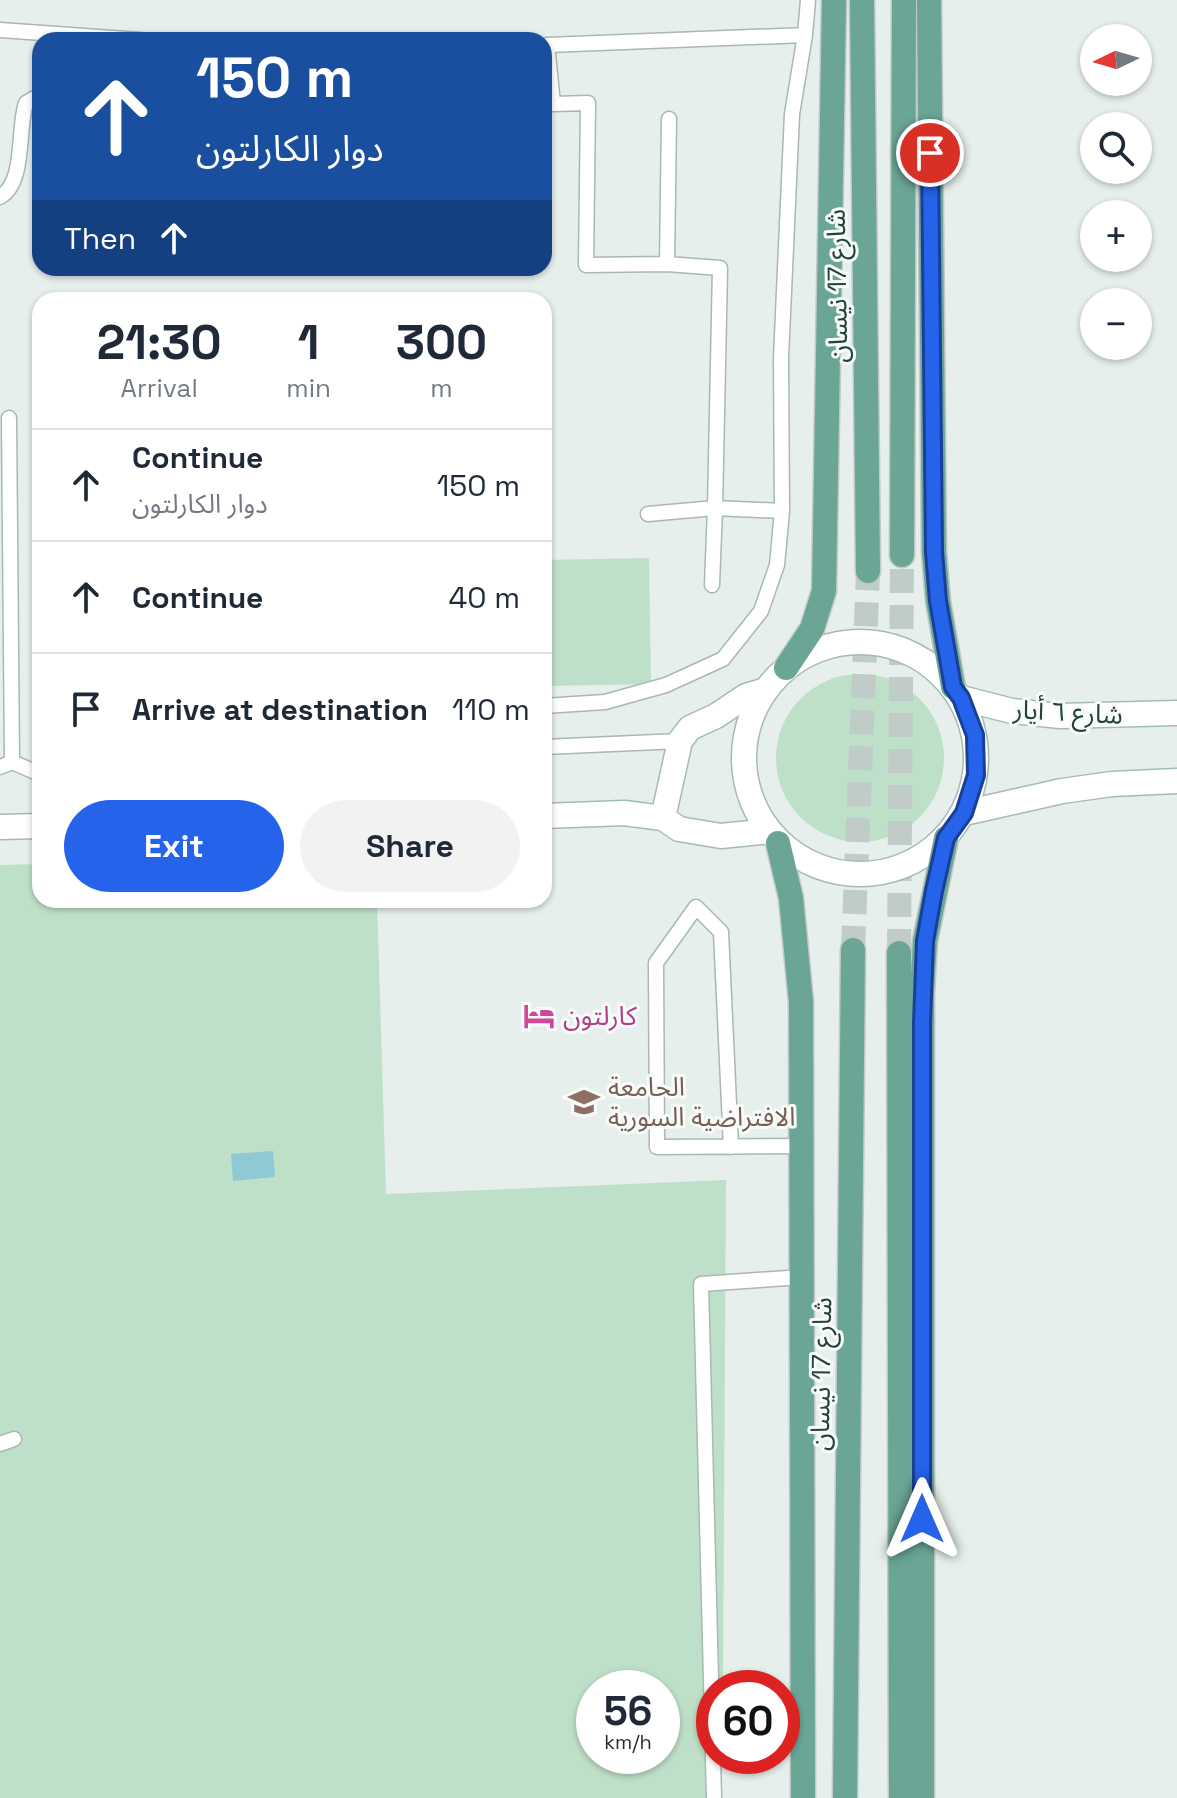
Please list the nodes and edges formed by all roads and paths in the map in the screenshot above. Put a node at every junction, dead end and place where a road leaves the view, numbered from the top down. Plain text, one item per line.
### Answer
1 (808, 0) edge
2 (834, 0) edge
3 (862, 0) edge
4 (904, 0) edge
5 (929, 0) edge
6 (0, 30) edge
7 (32, 32) edge
8 (805, 35) junction
9 (552, 45) edge
10 (552, 94) edge
11 (32, 100) edge
12 (669, 119) dead end
13 (0, 197) edge
14 (667, 264) junction
15 (9, 418) dead end
16 (715, 508) junction
17 (782, 511) junction
18 (648, 514) dead end
19 (902, 555) tunnel mouth
20 (868, 571) tunnel mouth
21 (712, 585) dead end
22 (786, 668) junction
23 (766, 690) junction
24 (957, 693) junction
25 (552, 705) edge
26 (1177, 713) edge
27 (680, 741) junction
28 (552, 747) edge
29 (6, 764) edge
30 (32, 772) edge
31 (1177, 781) edge
32 (964, 813) junction
33 (552, 816) edge
34 (663, 818) junction
35 (32, 826) edge
36 (0, 827) edge
37 (774, 837) junction
38 (946, 838) junction
39 (853, 950) tunnel mouth
40 (899, 953) tunnel mouth
41 (801, 1146) junction
42 (731, 1147) junction
43 (802, 1277) junction
44 (714, 1798) edge
45 (803, 1798) edge
46 (845, 1798) edge
47 (901, 1798) edge
48 (922, 1798) edge

1 - 8 lane
2 - 22 main road
3 - 20 main road, شارع 17 نيسان
4 - 19 main road
5 - 24 main road
6 - 7 lane
8 - 9 lane
8 - 17 lane
10 - 14 lane
11 - 13 lane
12 - 14 lane
14 - 16 lane
15 - 29 lane
16 - 17 lane
16 - 18 lane
16 - 21 lane
17 - 25 lane
22 - 23 main road
22 - 24 main road
23 - 27 main road
23 - 37 main road
24 - 26 main road, شارع ٦ أيار
24 - 32 main road
27 - 28 lane
27 - 34 main road
29 - 30 lane
31 - 32 main road
32 - 38 main road
33 - 34 main road
34 - 37 main road
35 - 36 main road
37 - 38 main road
37 - 41 main road
38 - 48 main road
39 - 46 main road, شارع 17 نيسان
40 - 47 main road
41 - 42 lane
41 - 43 main road
42 - 42 lane
43 - 44 lane
43 - 45 main road

